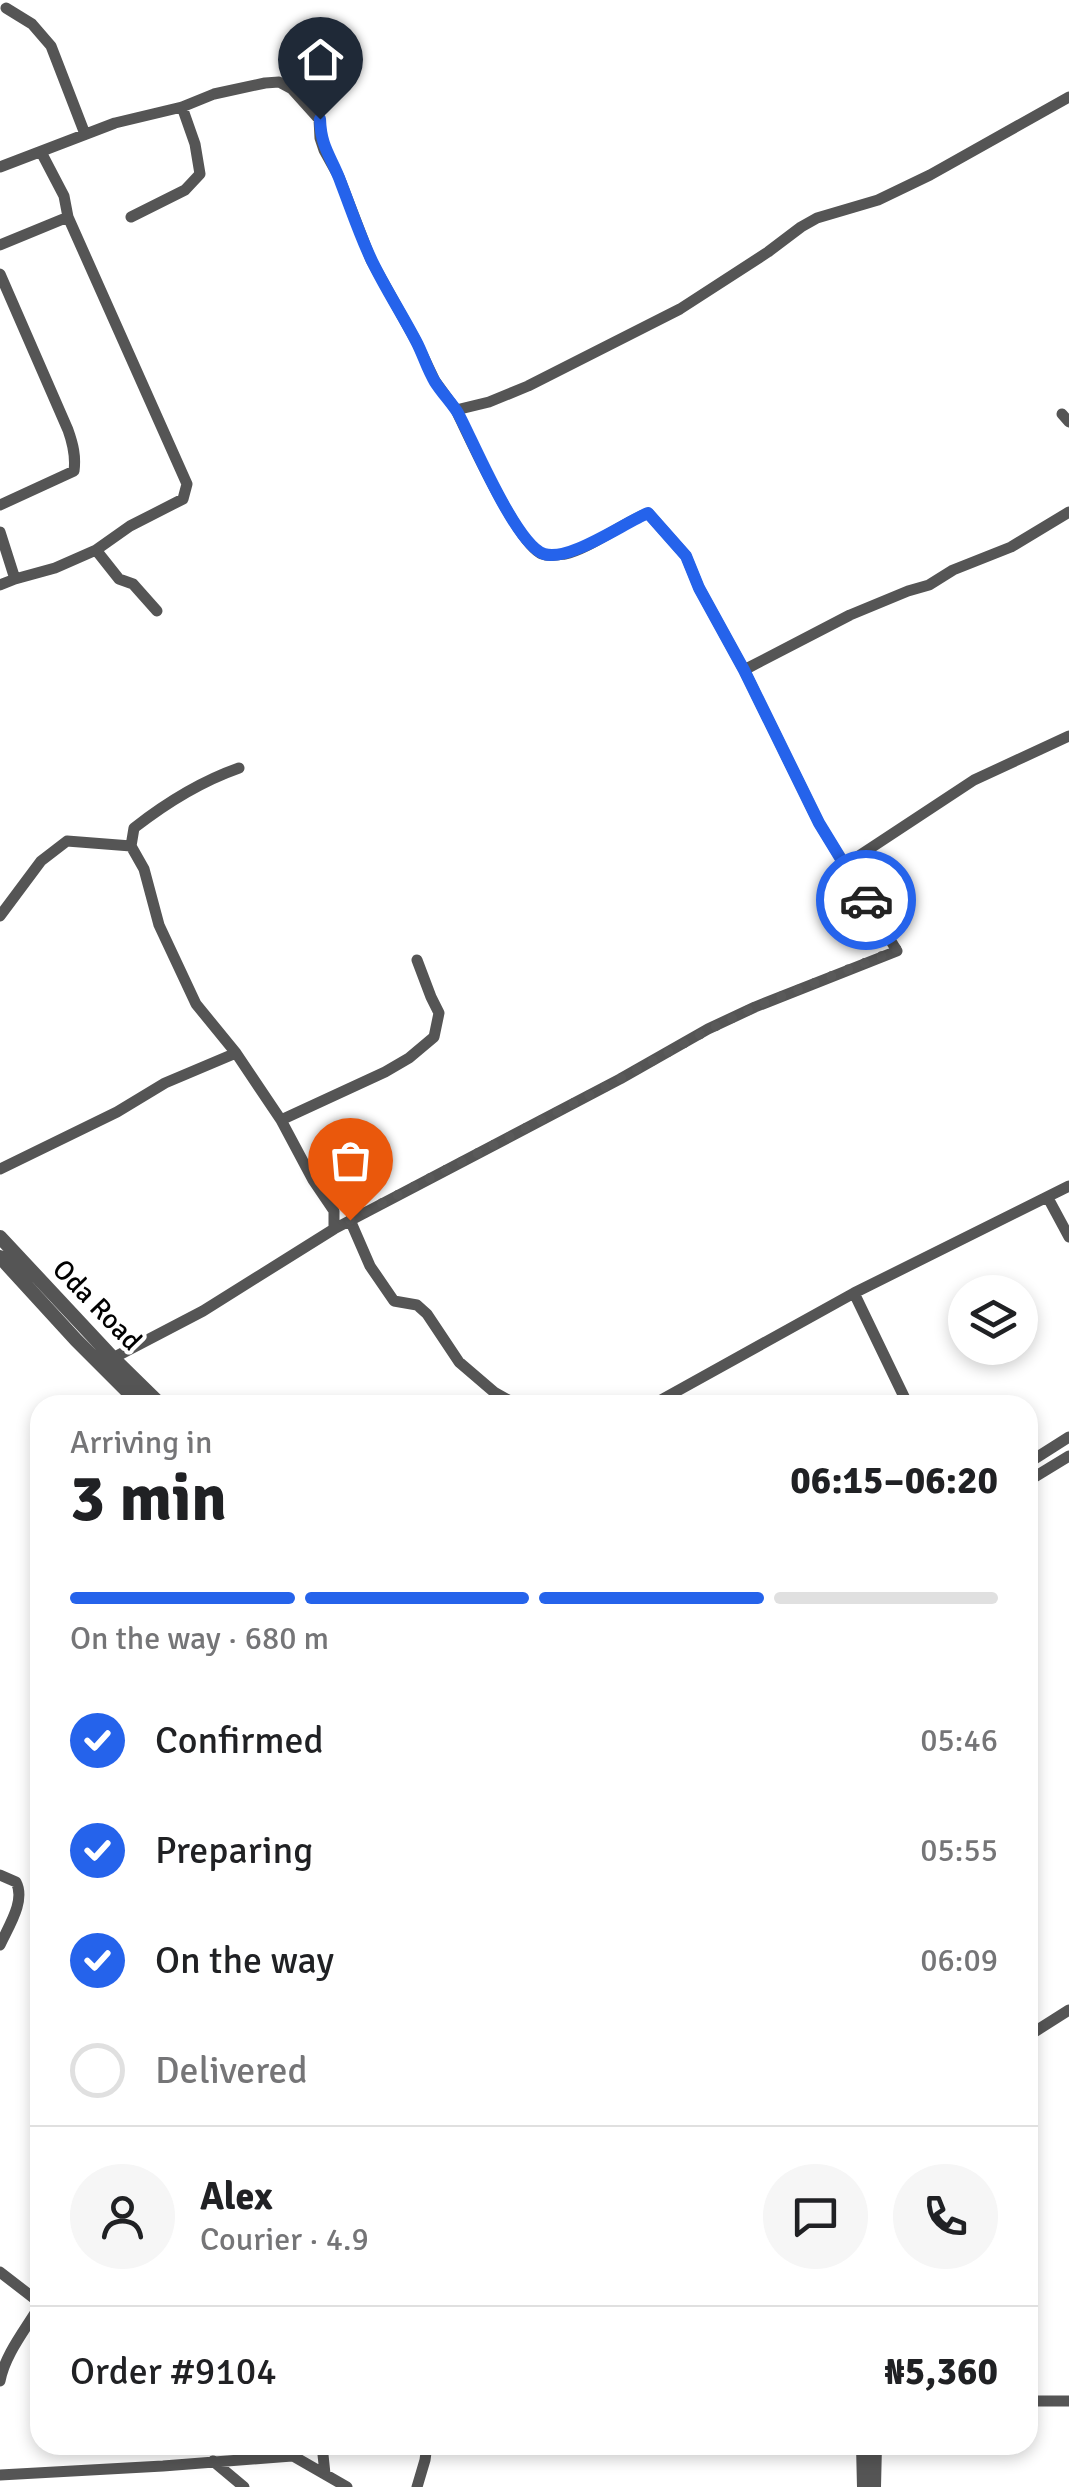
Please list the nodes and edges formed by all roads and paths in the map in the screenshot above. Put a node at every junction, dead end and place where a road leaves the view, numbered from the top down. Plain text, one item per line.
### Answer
1 (6, 8) dead end
2 (1069, 97) edge
3 (182, 108) junction
4 (84, 134) junction
5 (40, 152) junction
6 (0, 167) edge
7 (68, 217) junction
8 (131, 217) dead end
9 (0, 245) edge
10 (0, 274) edge
11 (456, 410) junction
12 (0, 505) edge
13 (1069, 512) edge
14 (0, 532) edge
15 (96, 550) junction
16 (14, 579) junction
17 (0, 585) edge
18 (157, 611) dead end
19 (744, 670) junction
20 (1069, 736) edge
21 (240, 768) dead end
22 (131, 846) junction
23 (845, 865) junction
24 (0, 916) edge
25 (417, 960) dead end
26 (236, 1054) junction
27 (282, 1120) junction
28 (0, 1169) edge
29 (1069, 1186) edge
30 (1048, 1198) junction
31 (350, 1220) junction
32 (334, 1229) junction
33 (1069, 1236) edge
34 (0, 1237) edge
35 (0, 1257) edge
36 (854, 1293) junction
37 (112, 1358) junction
38 (132, 1395) edge
39 (150, 1395) edge
40 (499, 1395) edge
41 (670, 1395) edge
42 (903, 1395) edge
43 (1069, 1437) edge
44 (1038, 1456) edge
45 (1069, 1456) edge
46 (1038, 1475) edge
47 (0, 1875) edge
48 (0, 1945) edge
49 (1069, 2010) edge
50 (1038, 2030) edge
51 (0, 2272) edge
52 (30, 2296) edge
53 (30, 2321) edge
54 (0, 2381) edge
55 (1038, 2401) edge
56 (1069, 2401) edge
57 (324, 2455) edge
58 (426, 2455) edge
59 (863, 2455) edge
60 (875, 2455) edge
61 (292, 2456) joint
62 (245, 2459) junction
63 (213, 2461) junction
64 (0, 2475) edge
65 (330, 2480) edge
66 (242, 2486) edge
67 (347, 2487) edge
68 (417, 2487) edge
69 (864, 2487) edge
70 (874, 2487) edge

1 - 4 street
2 - 11 street
3 - 4 street
3 - 8 street
3 - 11 street
4 - 5 street
5 - 6 street
5 - 7 street
7 - 9 street
7 - 15 street
10 - 12 street
11 - 19 street
13 - 19 street
14 - 16 street
15 - 16 street
15 - 18 street
16 - 17 street
19 - 23 street
20 - 23 street
21 - 22 street
22 - 24 street
22 - 26 street
23 - 31 street
25 - 27 street
26 - 27 street
26 - 28 street
27 - 32 street
29 - 30 street
30 - 33 street
30 - 36 street
31 - 32 street
31 - 40 street
32 - 37 street
34 - 37 street, Oda Road
35 - 38 street, Oda Road
36 - 41 street
36 - 42 street
37 - 39 street, Oda Road
43 - 44 street
45 - 46 street
47 - 48 street
49 - 50 street
51 - 52 street
53 - 54 street
55 - 56 street
57 - 65 street
58 - 68 street
59 - 69 street
60 - 70 street
61 - 62 street
61 - 65 street
62 - 63 street
62 - 66 street
63 - 64 street
63 - 66 street
65 - 67 street

